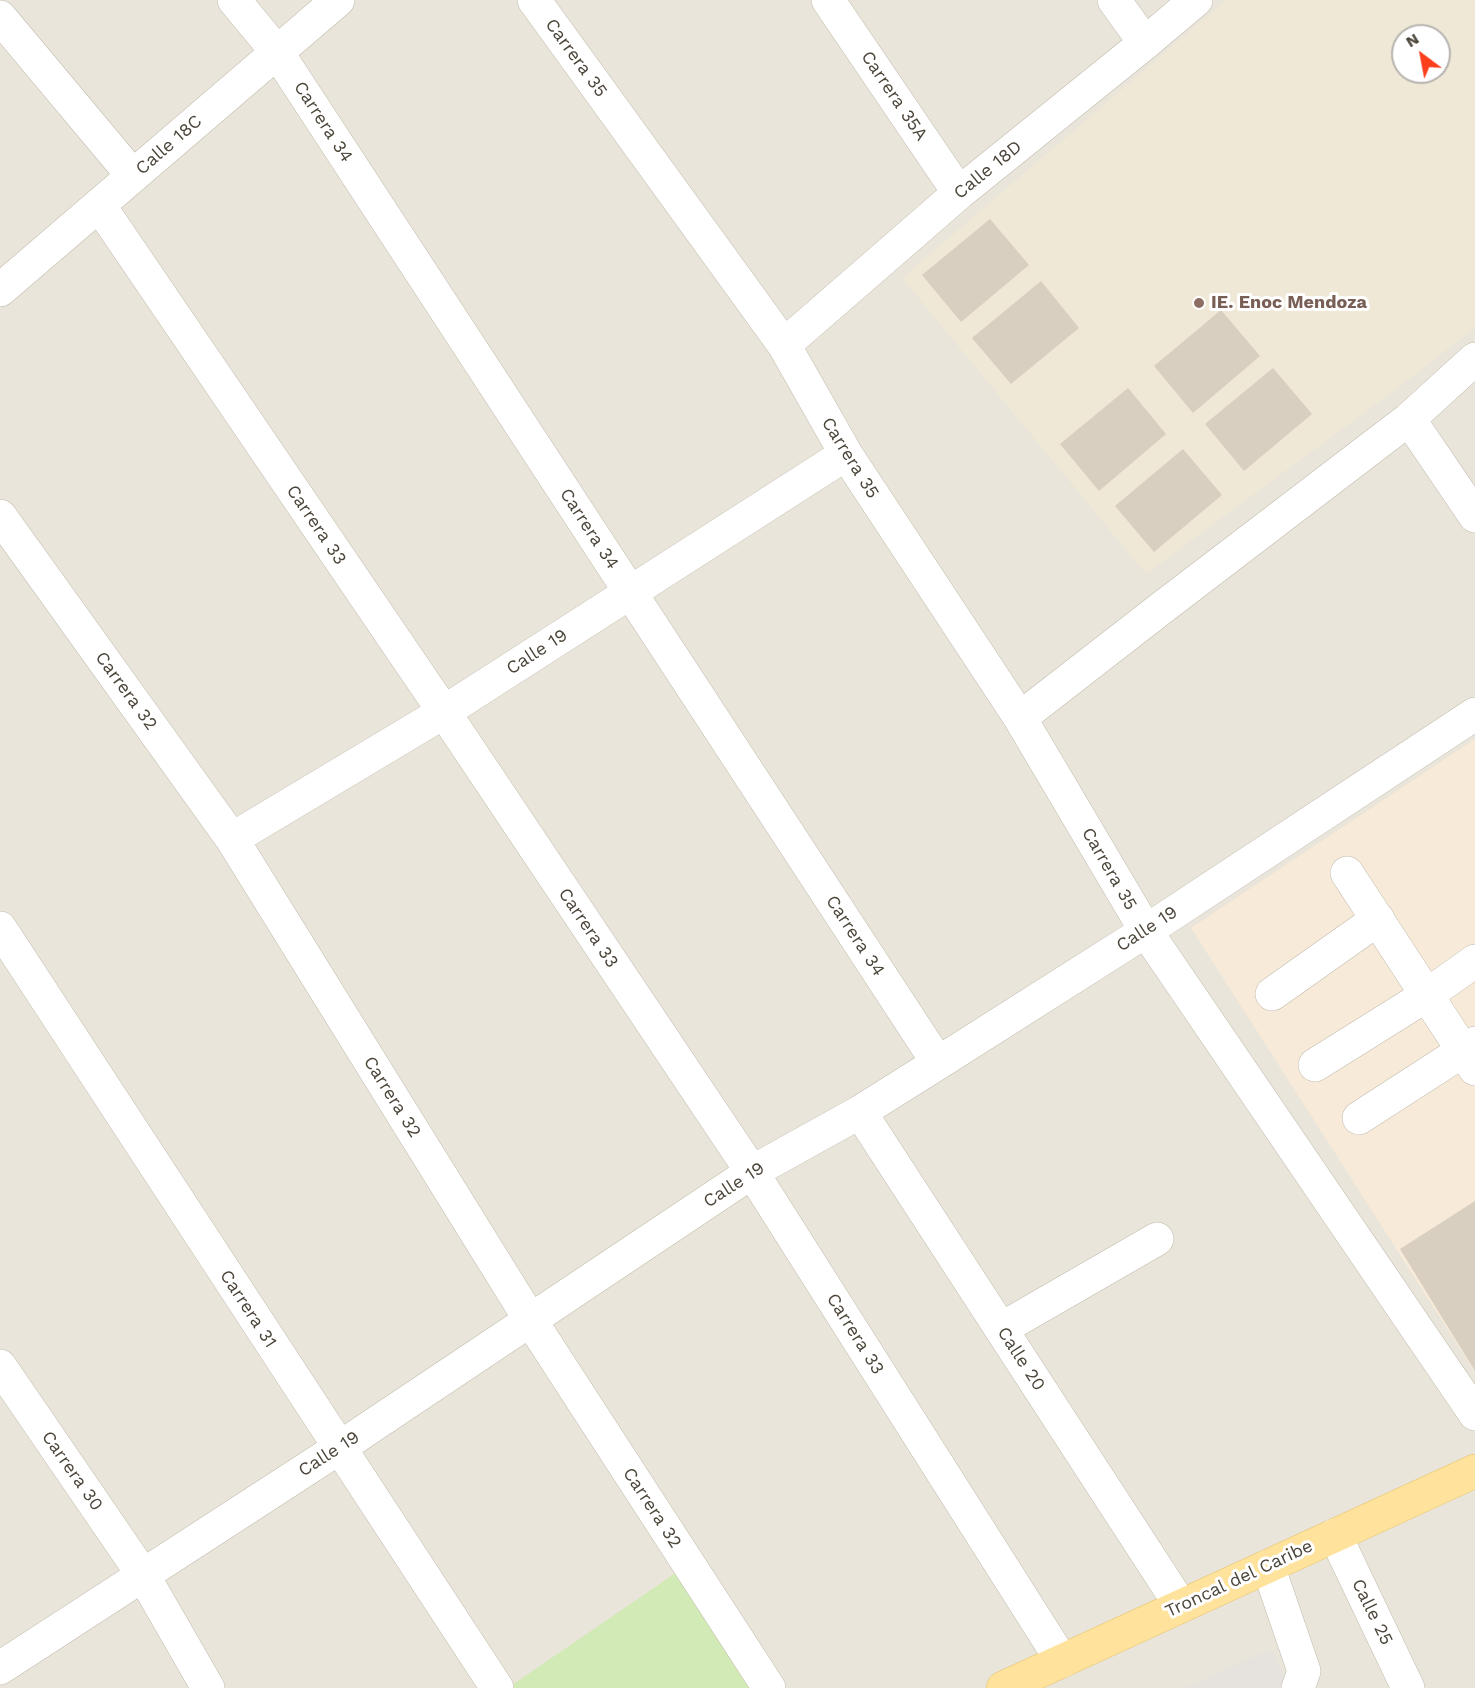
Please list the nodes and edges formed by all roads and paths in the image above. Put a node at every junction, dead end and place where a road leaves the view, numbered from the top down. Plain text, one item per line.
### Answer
1 (234, 0) edge
2 (338, 0) edge
3 (534, 0) edge
4 (828, 0) edge
5 (1114, 0) edge
6 (1196, 0) edge
7 (0, 17) edge
8 (1145, 43) junction
9 (277, 52) junction
10 (133, 176) junction
11 (959, 193) junction
12 (99, 205) junction
13 (0, 290) edge
14 (784, 345) junction
15 (1475, 359) edge
16 (1408, 419) junction
17 (846, 454) junction
18 (0, 516) edge
19 (1475, 516) edge
20 (630, 593) junction
21 (444, 712) junction
22 (1475, 714) edge
23 (1020, 718) junction
24 (232, 839) junction
25 (1347, 873) dead end
26 (1378, 919) junction
27 (0, 928) edge
28 (1146, 931) junction
29 (1475, 961) edge
30 (1272, 994) dead end
31 (1427, 995) junction
32 (1471, 1054) edge
33 (938, 1063) junction
34 (1315, 1065) dead end
35 (860, 1112) junction
36 (1359, 1118) dead end
37 (752, 1172) junction
38 (1157, 1239) dead end
39 (531, 1321) junction
40 (1001, 1329) junction
41 (0, 1366) edge
42 (1475, 1413) edge
43 (339, 1448) junction
44 (1475, 1471) edge
45 (1335, 1535) junction
46 (1268, 1566) junction
47 (143, 1575) junction
48 (1181, 1606) junction
49 (1062, 1661) junction
50 (0, 1668) edge
51 (208, 1688) edge
52 (497, 1688) edge
53 (769, 1688) edge
54 (1003, 1688) edge
55 (1298, 1688) edge
56 (1408, 1688) edge

1 - 9 street, Carrera 34
2 - 9 street, Calle 18C
3 - 14 street, Carrera 35
4 - 11 street, Carrera 35A
5 - 8 street
6 - 8 street, Calle 18D
7 - 10 street
8 - 11 street, Calle 18D
9 - 10 street, Calle 18C
9 - 20 street, Carrera 34
10 - 12 street, Calle 18C
11 - 14 street, Calle 18D
12 - 13 street, Calle 18C
12 - 21 street, Carrera 33
14 - 17 street, Carrera 35
15 - 16 street
16 - 19 street
16 - 23 street
17 - 20 street, Calle 19
17 - 23 street, Carrera 35
18 - 24 street, Carrera 32
20 - 21 street, Calle 19
20 - 33 street, Carrera 34
21 - 24 street, Calle 19
21 - 37 street, Carrera 33
22 - 28 street, Calle 19
23 - 28 street, Carrera 35
24 - 39 street, Carrera 32
25 - 26 street
26 - 30 street
26 - 31 street
27 - 43 street, Carrera 31
28 - 33 street, Calle 19
28 - 42 street, Carrera 35
29 - 31 street
31 - 32 street
31 - 34 street
32 - 36 street
33 - 35 street, Calle 19
35 - 37 street, Calle 19
35 - 40 street, Calle 20
37 - 39 street, Calle 19
37 - 49 street, Carrera 33
38 - 40 street
39 - 43 street, Calle 19
39 - 53 street, Carrera 32
40 - 48 street, Calle 20
41 - 47 street, Carrera 30
43 - 47 street, Calle 19
43 - 52 street, Carrera 31
44 - 45 main road, Troncal del Caribe
45 - 46 main road, Troncal del Caribe
45 - 56 street, Calle 25
46 - 48 main road, Troncal del Caribe
46 - 55 street
47 - 50 street, Calle 19
47 - 51 street, Carrera 30
48 - 49 main road, Troncal del Caribe
49 - 54 main road, Troncal del Caribe

